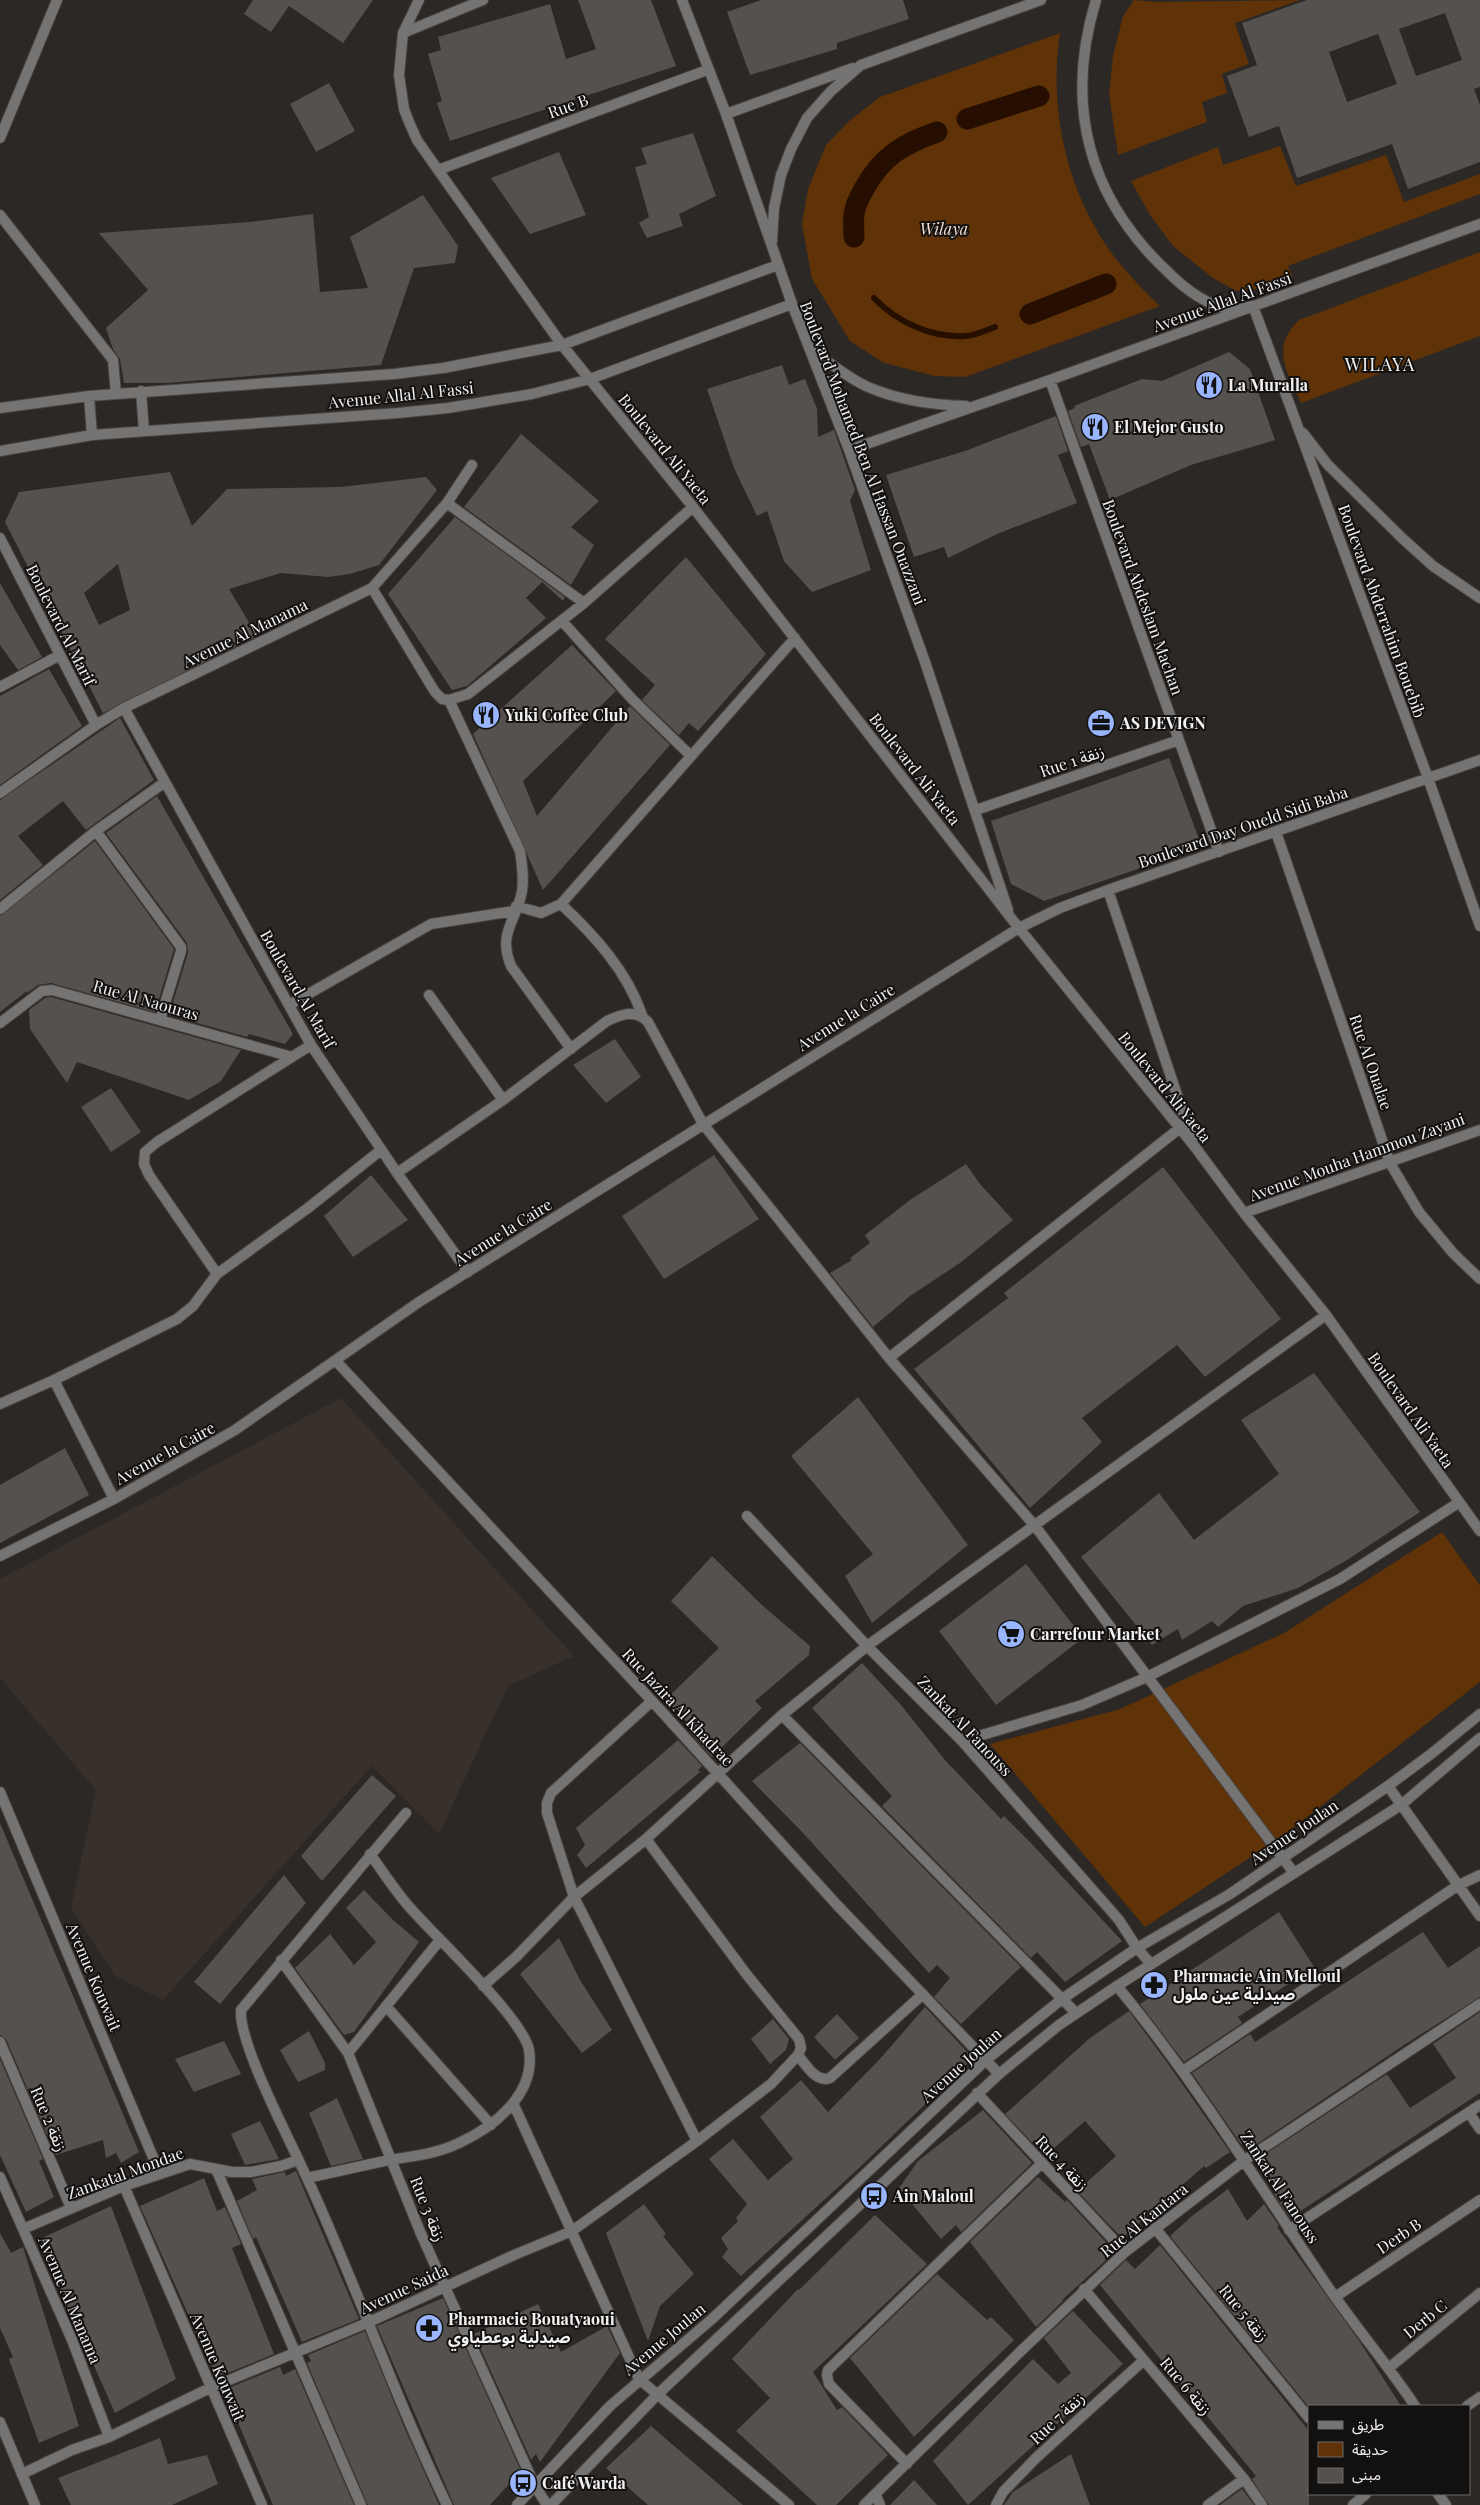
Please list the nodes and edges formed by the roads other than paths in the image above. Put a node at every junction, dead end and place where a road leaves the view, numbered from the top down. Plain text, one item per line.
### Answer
1 (57, 0) edge
2 (419, 0) edge
3 (482, 0) edge
4 (682, 0) edge
5 (1041, 0) edge
6 (1096, 0) edge
7 (403, 33) junction
8 (861, 65) junction
9 (707, 70) junction
10 (726, 114) junction
11 (0, 138) edge
12 (438, 170) junction
13 (0, 215) edge
14 (1480, 224) edge
15 (772, 246) junction
16 (778, 265) junction
17 (792, 304) junction
18 (1253, 306) junction
19 (562, 345) junction
20 (809, 348) junction
21 (590, 379) junction
22 (1050, 380) junction
23 (141, 392) junction
24 (116, 394) junction
25 (89, 396) junction
26 (973, 406) junction
27 (0, 408) edge
28 (1298, 426) junction
29 (144, 431) junction
30 (92, 435) junction
31 (0, 450) edge
32 (849, 450) junction
33 (472, 465) dead end
34 (447, 503) junction
35 (693, 507) junction
36 (0, 538) edge
37 (372, 588) junction
38 (1480, 598) edge
39 (584, 603) junction
40 (562, 621) junction
41 (795, 638) junction
42 (60, 655) junction
43 (0, 687) edge
44 (449, 700) junction
45 (124, 708) junction
46 (96, 725) junction
47 (1179, 740) junction
48 (690, 755) junction
49 (1480, 760) edge
50 (1428, 778) junction
51 (165, 782) junction
52 (0, 793) edge
53 (976, 810) junction
54 (96, 832) junction
55 (1276, 832) junction
56 (1219, 852) junction
57 (1108, 890) junction
58 (561, 904) junction
59 (0, 909) edge
60 (515, 909) junction
61 (1011, 918) junction
62 (1480, 926) edge
63 (1018, 928) junction
64 (428, 995) dead end
65 (289, 1005) junction
66 (642, 1015) junction
67 (160, 1020) junction
68 (0, 1023) edge
69 (311, 1045) junction
70 (571, 1049) junction
71 (292, 1057) junction
72 (503, 1100) junction
73 (703, 1124) junction
74 (1180, 1128) junction
75 (1480, 1130) edge
76 (1195, 1147) junction
77 (382, 1150) junction
78 (1390, 1163) junction
79 (397, 1173) junction
80 (1244, 1214) junction
81 (468, 1272) junction
82 (217, 1274) junction
83 (1480, 1279) edge
84 (1326, 1315) junction
85 (889, 1358) junction
86 (336, 1361) junction
87 (54, 1380) junction
88 (0, 1404) edge
89 (114, 1499) junction
90 (1458, 1503) junction
91 (747, 1516) dead end
92 (1035, 1526) junction
93 (1480, 1531) edge
94 (0, 1556) edge
95 (867, 1646) junction
96 (1147, 1677) junction
97 (652, 1701) junction
98 (1480, 1714) edge
99 (782, 1715) junction
100 (1480, 1738) edge
101 (962, 1741) junction
102 (719, 1773) junction
103 (1388, 1786) junction
104 (0, 1792) edge
105 (1401, 1805) junction
106 (406, 1813) dead end
107 (646, 1839) junction
108 (370, 1854) junction
109 (1283, 1856) junction
110 (1294, 1873) junction
111 (1480, 1875) edge
112 (1457, 1886) junction
113 (574, 1897) junction
114 (1480, 1916) edge
115 (440, 1940) junction
116 (1137, 1948) junction
117 (281, 1960) junction
118 (1151, 1964) junction
119 (483, 1986) junction
120 (1117, 1986) junction
121 (923, 1994) junction
122 (1062, 1999) junction
123 (1480, 2004) edge
124 (386, 2006) junction
125 (1076, 2013) junction
126 (0, 2042) edge
127 (348, 2052) junction
128 (798, 2056) junction
129 (986, 2060) junction
130 (1183, 2072) junction
131 (999, 2074) junction
132 (977, 2094) junction
133 (513, 2103) junction
134 (1480, 2105) edge
135 (1470, 2113) junction
136 (491, 2125) junction
137 (1480, 2129) edge
138 (697, 2141) junction
139 (298, 2160) junction
140 (392, 2160) junction
141 (1245, 2160) junction
142 (1042, 2163) junction
143 (216, 2169) junction
144 (160, 2174) junction
145 (0, 2177) edge
146 (307, 2178) junction
147 (124, 2186) junction
148 (1480, 2200) edge
149 (71, 2208) junction
150 (1155, 2228) junction
151 (23, 2229) junction
152 (572, 2230) junction
153 (1290, 2230) junction
154 (1125, 2252) junction
155 (444, 2288) junction
156 (1084, 2289) junction
157 (1480, 2293) edge
158 (1335, 2297) junction
159 (367, 2323) junction
160 (293, 2353) junction
161 (1144, 2360) junction
162 (1390, 2367) junction
163 (639, 2379) junction
164 (210, 2388) junction
165 (658, 2394) junction
166 (1480, 2396) edge
167 (1414, 2405) edge
168 (1468, 2405) edge
169 (1308, 2417) edge
170 (0, 2422) edge
171 (109, 2437) junction
172 (907, 2464) junction
173 (22, 2474) junction
174 (1244, 2479) junction
175 (535, 2486) junction
176 (1365, 2495) edge
177 (878, 2500) edge
178 (786, 2503) edge
179 (35, 2505) edge
180 (262, 2505) edge
181 (361, 2505) edge
182 (447, 2505) edge
183 (517, 2505) edge
184 (547, 2505) edge
185 (551, 2505) edge
186 (864, 2505) edge
187 (996, 2505) edge
188 (1208, 2505) edge
189 (1262, 2505) edge
190 (1353, 2505) edge

1 - 11 street
2 - 7 street, Boulevard Ali Yaeta
3 - 7 street
4 - 9 street, Boulevard Mohamed Ben Al Hassan Ouazzani
5 - 8 street
6 - 18 street
7 - 12 street, Boulevard Ali Yaeta
8 - 10 street
8 - 15 street
9 - 10 street, Boulevard Mohamed Ben Al Hassan Ouazzani
9 - 12 street, Rue B
10 - 15 street, Boulevard Mohamed Ben Al Hassan Ouazzani
12 - 19 street, Boulevard Ali Yaeta
13 - 24 street
14 - 18 street, Avenue Allal Al Fassi
15 - 16 street, Boulevard Mohamed Ben Al Hassan Ouazzani
16 - 17 street, Boulevard Mohamed Ben Al Hassan Ouazzani
16 - 19 street, Avenue Allal Al Fassi
17 - 20 street, Boulevard Mohamed Ben Al Hassan Ouazzani
17 - 21 street, Avenue Allal Al Fassi
18 - 22 street, Avenue Allal Al Fassi
18 - 28 street, Boulevard Abderrahim Bouebib
19 - 21 street, Boulevard Ali Yaeta
19 - 23 street, Avenue Allal Al Fassi
20 - 26 street, Avenue Allal Al Fassi
20 - 32 street, Boulevard Mohamed Ben Al Hassan Ouazzani
21 - 29 street, Avenue Allal Al Fassi
21 - 35 street, Boulevard Ali Yaeta
22 - 26 street, Avenue Allal Al Fassi
22 - 47 street, Boulevard Abdeslam Machan
23 - 24 street, Avenue Allal Al Fassi
23 - 29 street
24 - 25 street, Avenue Allal Al Fassi
25 - 27 street, Avenue Allal Al Fassi
25 - 30 street
26 - 32 street, Avenue Allal Al Fassi
28 - 38 street
28 - 50 street, Boulevard Abderrahim Bouebib
29 - 30 street, Avenue Allal Al Fassi
30 - 31 street, Avenue Allal Al Fassi
32 - 53 street, Boulevard Mohamed Ben Al Hassan Ouazzani
33 - 34 street, Avenue Al Manama
34 - 37 street, Avenue Al Manama
34 - 39 street
35 - 39 street
35 - 41 street, Boulevard Ali Yaeta
36 - 42 street, Boulevard Al Marif
37 - 44 street
37 - 45 street, Avenue Al Manama
39 - 40 street
40 - 44 street
40 - 48 street
41 - 48 street
41 - 61 street, Boulevard Ali Yaeta
42 - 43 street
42 - 46 street, Boulevard Al Marif
44 - 60 street
45 - 46 street, Avenue Al Manama
45 - 51 street, Boulevard Al Marif
46 - 52 street, Avenue Al Manama
47 - 53 street, Rue 1 زنقة
47 - 56 street, Boulevard Abdeslam Machan
48 - 58 street
49 - 50 street, Boulevard Day Oueld Sidi Baba
50 - 55 street, Boulevard Day Oueld Sidi Baba
50 - 62 street, Boulevard Abderrahim Bouebib
51 - 54 street
51 - 65 street, Boulevard Al Marif
53 - 61 street, Boulevard Mohamed Ben Al Hassan Ouazzani
54 - 59 street
54 - 67 street
55 - 56 street, Boulevard Day Oueld Sidi Baba
55 - 78 street, Rue Al Oualae
56 - 57 street, Boulevard Day Oueld Sidi Baba
57 - 63 street, Boulevard Day Oueld Sidi Baba
57 - 76 street
58 - 60 street
58 - 66 street
60 - 65 street
60 - 70 street
61 - 63 street, Boulevard Ali Yaeta
63 - 73 street, Avenue la Caire
63 - 74 street, Boulevard Ali Yaeta
64 - 72 street
65 - 69 street, Boulevard Al Marif
66 - 70 street
66 - 73 street
67 - 68 street, Rue Al Naouras
67 - 71 street, Rue Al Naouras
69 - 71 street
69 - 77 street, Boulevard Al Marif
70 - 72 street
71 - 82 street
72 - 79 street
73 - 81 street, Avenue la Caire
73 - 85 street
74 - 76 street, Boulevard Ali Yaeta
74 - 85 street
75 - 78 street, Avenue Mouha Hammou Zayani
76 - 80 street, Boulevard Ali Yaeta
77 - 79 street, Boulevard Al Marif
77 - 82 street
78 - 80 street, Avenue Mouha Hammou Zayani
78 - 83 street, Rue Al Oualae
79 - 81 street, Boulevard Al Marif
80 - 84 street, Boulevard Ali Yaeta
81 - 86 street, Avenue la Caire
82 - 87 street
84 - 90 street, Boulevard Ali Yaeta
84 - 92 street
85 - 92 street
86 - 89 street, Avenue la Caire
86 - 97 street, Rue Jazira Al Khadrae
87 - 88 street
87 - 89 street
89 - 94 street, Avenue la Caire
90 - 93 street, Boulevard Ali Yaeta
90 - 96 street
91 - 95 street, Zankat Al Fanouss
92 - 95 street
92 - 96 street
95 - 99 street
95 - 101 street, Zankat Al Fanouss
96 - 101 street
96 - 109 street
97 - 102 street, Rue Jazira Al Khadrae
97 - 113 street
98 - 103 street, Avenue Joulan
99 - 102 street
99 - 122 street
100 - 105 street, Avenue Joulan
101 - 116 street, Zankat Al Fanouss
102 - 107 street
102 - 121 street, Rue Jazira Al Khadrae
103 - 105 street
103 - 109 street, Avenue Joulan
104 - 144 street, Avenue Kouwait
105 - 110 street, Avenue Joulan
105 - 112 street
106 - 108 street
107 - 113 street
107 - 128 street
108 - 115 street
108 - 117 street
109 - 110 street
109 - 116 street, Avenue Joulan
110 - 118 street, Avenue Joulan
111 - 112 street
112 - 114 street
112 - 130 street
113 - 119 street
113 - 138 street
115 - 119 street
115 - 124 street
116 - 118 street, Zankat Al Fanouss
116 - 122 street, Avenue Joulan
117 - 127 street, Rue 3 زنقة
117 - 139 street
118 - 120 street, Avenue Joulan
119 - 133 street
120 - 125 street, Avenue Joulan
120 - 130 street, Zankat Al Fanouss
121 - 128 street
121 - 129 street, Rue Jazira Al Khadrae
122 - 125 street
122 - 129 street, Avenue Joulan
123 - 141 street, Rue Al Kantara
124 - 127 street
124 - 136 street
125 - 131 street, Avenue Joulan
126 - 149 street, Rue 2 زنقة
127 - 140 street, Rue 3 زنقة
128 - 138 street, Avenue Saida
129 - 131 street, Rue Jazira Al Khadrae
129 - 163 street, Avenue Joulan
130 - 141 street, Zankat Al Fanouss
131 - 132 street, Avenue Joulan
132 - 142 street, Rue 4 زنقة
132 - 165 street, Avenue Joulan
133 - 136 street
133 - 152 street
134 - 135 street
135 - 137 street
135 - 153 street
136 - 140 street
138 - 152 street, Avenue Saida
139 - 143 street, Zankatal Mondae
139 - 146 street
140 - 146 street
140 - 155 street, Rue 3 زنقة
141 - 150 street, Rue Al Kantara
141 - 153 street, Zankat Al Fanouss
142 - 154 street, Rue 4 زنقة
142 - 172 street
143 - 144 street, Zankatal Mondae
143 - 160 street
144 - 147 street, Zankatal Mondae
145 - 151 street, Avenue Al Manama
146 - 159 street
147 - 149 street, Zankatal Mondae
147 - 164 street, Avenue Kouwait
148 - 158 street, Derb B
149 - 151 street, Zankatal Mondae
150 - 154 street, Rue Al Kantara
150 - 169 street, Rue 5 زنقة
151 - 171 street, Avenue Al Manama
152 - 155 street, Avenue Saida
152 - 163 street
153 - 158 street, Zankat Al Fanouss
154 - 156 street, Rue Al Kantara
155 - 159 street, Avenue Saida
155 - 175 street, Rue 3 زنقة
156 - 161 street, Rue 6 زنقة
156 - 172 street, Rue Al Kantara
157 - 162 street, Derb C
158 - 162 street, Zankat Al Fanouss
159 - 160 street, Avenue Saida
159 - 182 street
160 - 164 street, Avenue Saida
160 - 181 street
161 - 174 street, Rue 6 زنقة
161 - 187 street, Rue 7 زنقة
162 - 167 street, Zankat Al Fanouss
163 - 165 street
163 - 175 street, Avenue Joulan
164 - 171 street, Avenue Saida
164 - 180 street, Avenue Kouwait
165 - 178 street
165 - 185 street, Avenue Joulan
166 - 168 street
170 - 173 street
171 - 173 street, Avenue Saida
172 - 177 street, Rue Al Kantara
173 - 179 street
174 - 188 street
174 - 189 street, Rue 6 زنقة
175 - 183 street, Avenue Joulan
175 - 184 street, Rue 3 زنقة
176 - 190 street
177 - 186 street, Rue Al Kantara

